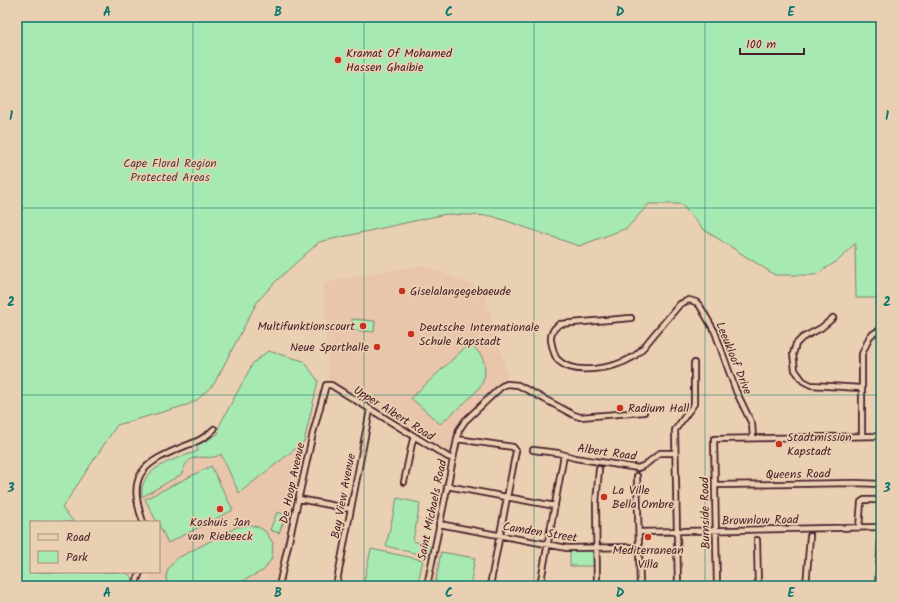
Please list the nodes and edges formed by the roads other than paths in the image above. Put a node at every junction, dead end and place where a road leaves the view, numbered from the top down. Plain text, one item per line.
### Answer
1 (631, 318) dead end
2 (833, 318) dead end
3 (881, 330) edge
4 (694, 363) dead end
5 (326, 385) joint
6 (861, 388) junction
7 (370, 410) junction
8 (644, 412) dead end
9 (214, 429) dead end
10 (862, 436) junction
11 (881, 436) edge
12 (414, 437) junction
13 (457, 438) junction
14 (753, 438) junction
15 (533, 450) dead end
16 (675, 453) junction
17 (564, 455) junction
18 (453, 459) junction
19 (599, 469) dead end
20 (637, 476) dead end
21 (404, 482) dead end
22 (881, 484) edge
23 (447, 486) junction
24 (715, 486) junction
25 (507, 498) junction
26 (299, 499) junction
27 (881, 500) edge
28 (555, 506) junction
29 (351, 509) junction
30 (143, 521) edge
31 (439, 524) junction
32 (859, 528) junction
33 (881, 528) edge
34 (716, 530) junction
35 (677, 531) junction
36 (639, 532) junction
37 (499, 536) junction
38 (810, 536) dead end
39 (757, 540) dead end
40 (881, 540) edge
41 (548, 545) junction
42 (639, 547) junction
43 (596, 548) junction
44 (140, 573) edge
45 (135, 586) edge
46 (279, 586) edge
47 (336, 586) edge
48 (427, 586) edge
49 (490, 586) edge
50 (540, 586) edge
51 (597, 586) edge
52 (640, 586) edge
53 (678, 586) edge
54 (717, 586) edge
55 (758, 586) edge
56 (806, 586) edge
57 (878, 586) edge

1 - 14 street, Leeukloof Drive
2 - 6 street
3 - 6 street
4 - 16 street
5 - 7 street, Upper Albert Road
5 - 26 street, De Hoop Avenue
6 - 10 street
7 - 12 street, Upper Albert Road
7 - 29 street, Bay View Avenue
8 - 13 street, Saint Michaels Road
9 - 30 street
10 - 11 street
10 - 14 street
12 - 18 street, Upper Albert Road
12 - 21 street
13 - 18 street, Saint Michaels Road
13 - 25 street
14 - 24 street, Burnside Road
15 - 17 street, Albert Road
16 - 17 street, Albert Road
16 - 35 street
17 - 28 street
18 - 23 street, Saint Michaels Road
19 - 43 street
20 - 36 street
22 - 24 street, Queens Road
23 - 25 street
23 - 31 street, Saint Michaels Road
24 - 34 street, Burnside Road
25 - 28 street
25 - 37 street
26 - 29 street
26 - 46 street, De Hoop Avenue
27 - 32 street
28 - 41 street
29 - 47 street, Bay View Avenue
31 - 37 street, Camden Street
31 - 48 street, Saint Michaels Road
32 - 33 street, Brownlow Road
32 - 34 street, Brownlow Road
34 - 35 street, Brownlow Road
34 - 54 street, Burnside Road
35 - 36 street, Brownlow Road
35 - 53 street
36 - 42 street
37 - 41 street, Camden Street
37 - 49 street
38 - 56 street
39 - 55 street
40 - 57 street
41 - 43 street, Camden Street
41 - 50 street
42 - 43 street, Camden Street
42 - 52 street
43 - 51 street
44 - 45 street

